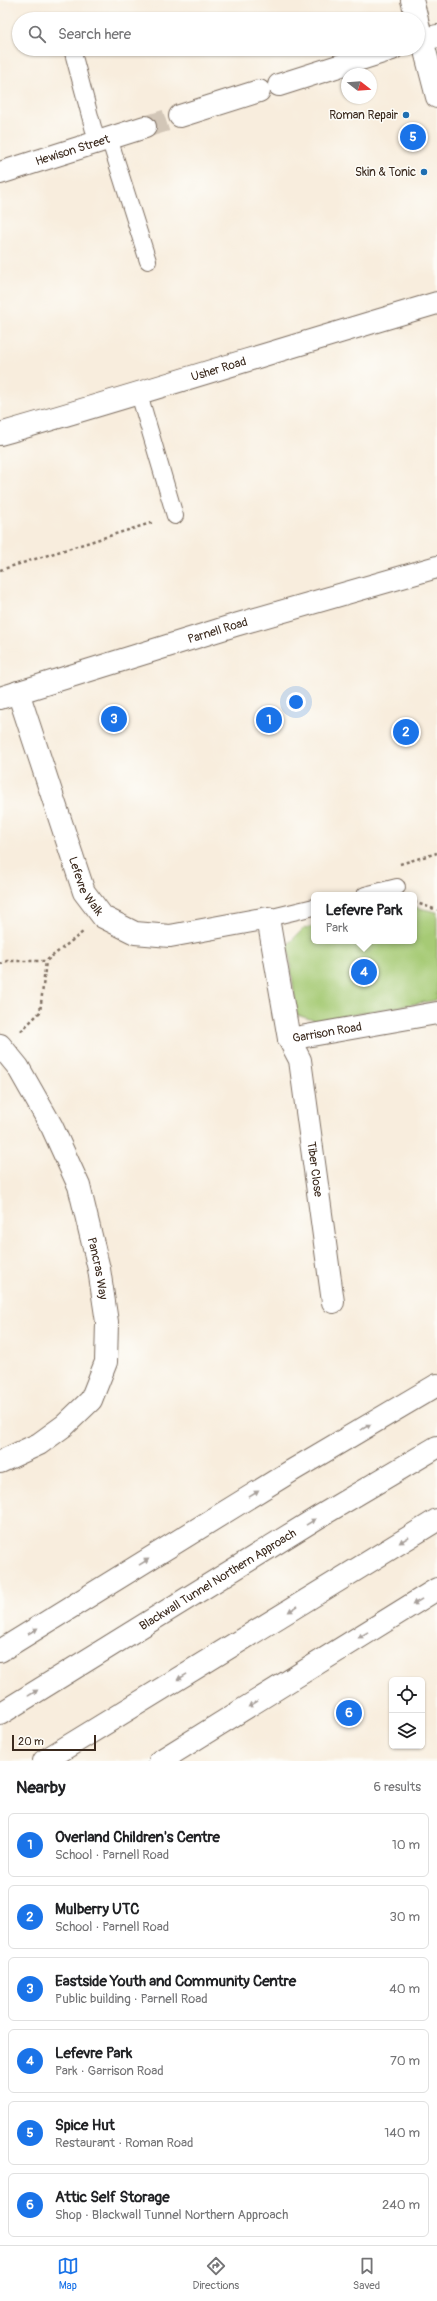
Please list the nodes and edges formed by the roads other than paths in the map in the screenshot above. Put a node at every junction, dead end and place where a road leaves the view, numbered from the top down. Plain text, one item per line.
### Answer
1 (412, 0) edge
2 (416, 12) edge
3 (425, 45) edge
4 (74, 56) edge
5 (370, 56) edge
6 (437, 97) edge
7 (180, 116) tunnel mouth
8 (145, 127) tunnel mouth
9 (103, 140) junction
10 (0, 173) edge
11 (148, 261) dead end
12 (437, 303) edge
13 (139, 394) junction
14 (0, 434) edge
15 (175, 516) road end
16 (437, 567) edge
17 (9, 695) edge
18 (397, 887) dead end
19 (377, 892) edge
20 (311, 908) edge
21 (268, 918) junction
22 (437, 1013) edge
23 (289, 1038) junction
24 (0, 1045) edge
25 (333, 1302) dead end
26 (437, 1385) edge
27 (437, 1447) edge
28 (0, 1462) edge
29 (437, 1520) edge
30 (437, 1589) edge
31 (0, 1651) edge
32 (0, 1714) edge
33 (44, 1761) edge
34 (160, 1761) edge

1 - 2 main road
3 - 6 main road
4 - 9 lane
5 - 7 main road
8 - 9 main road, Hewison Street
9 - 10 main road, Hewison Street
9 - 11 lane
12 - 13 main road, Usher Road
13 - 14 main road, Usher Road
13 - 15 lane
16 - 17 main road, Parnell Road
17 - 21 main road, Lefevre Walk
18 - 19 lane
20 - 21 lane
21 - 23 main road, Garrison Road
22 - 23 main road, Garrison Road
23 - 25 main road, Tiber Close
24 - 28 main road, Pancras Way
31 -> 26 main road
32 -> 27 main road, Blackwall Tunnel Northern Approach
29 -> 33 main road
30 -> 34 main road

